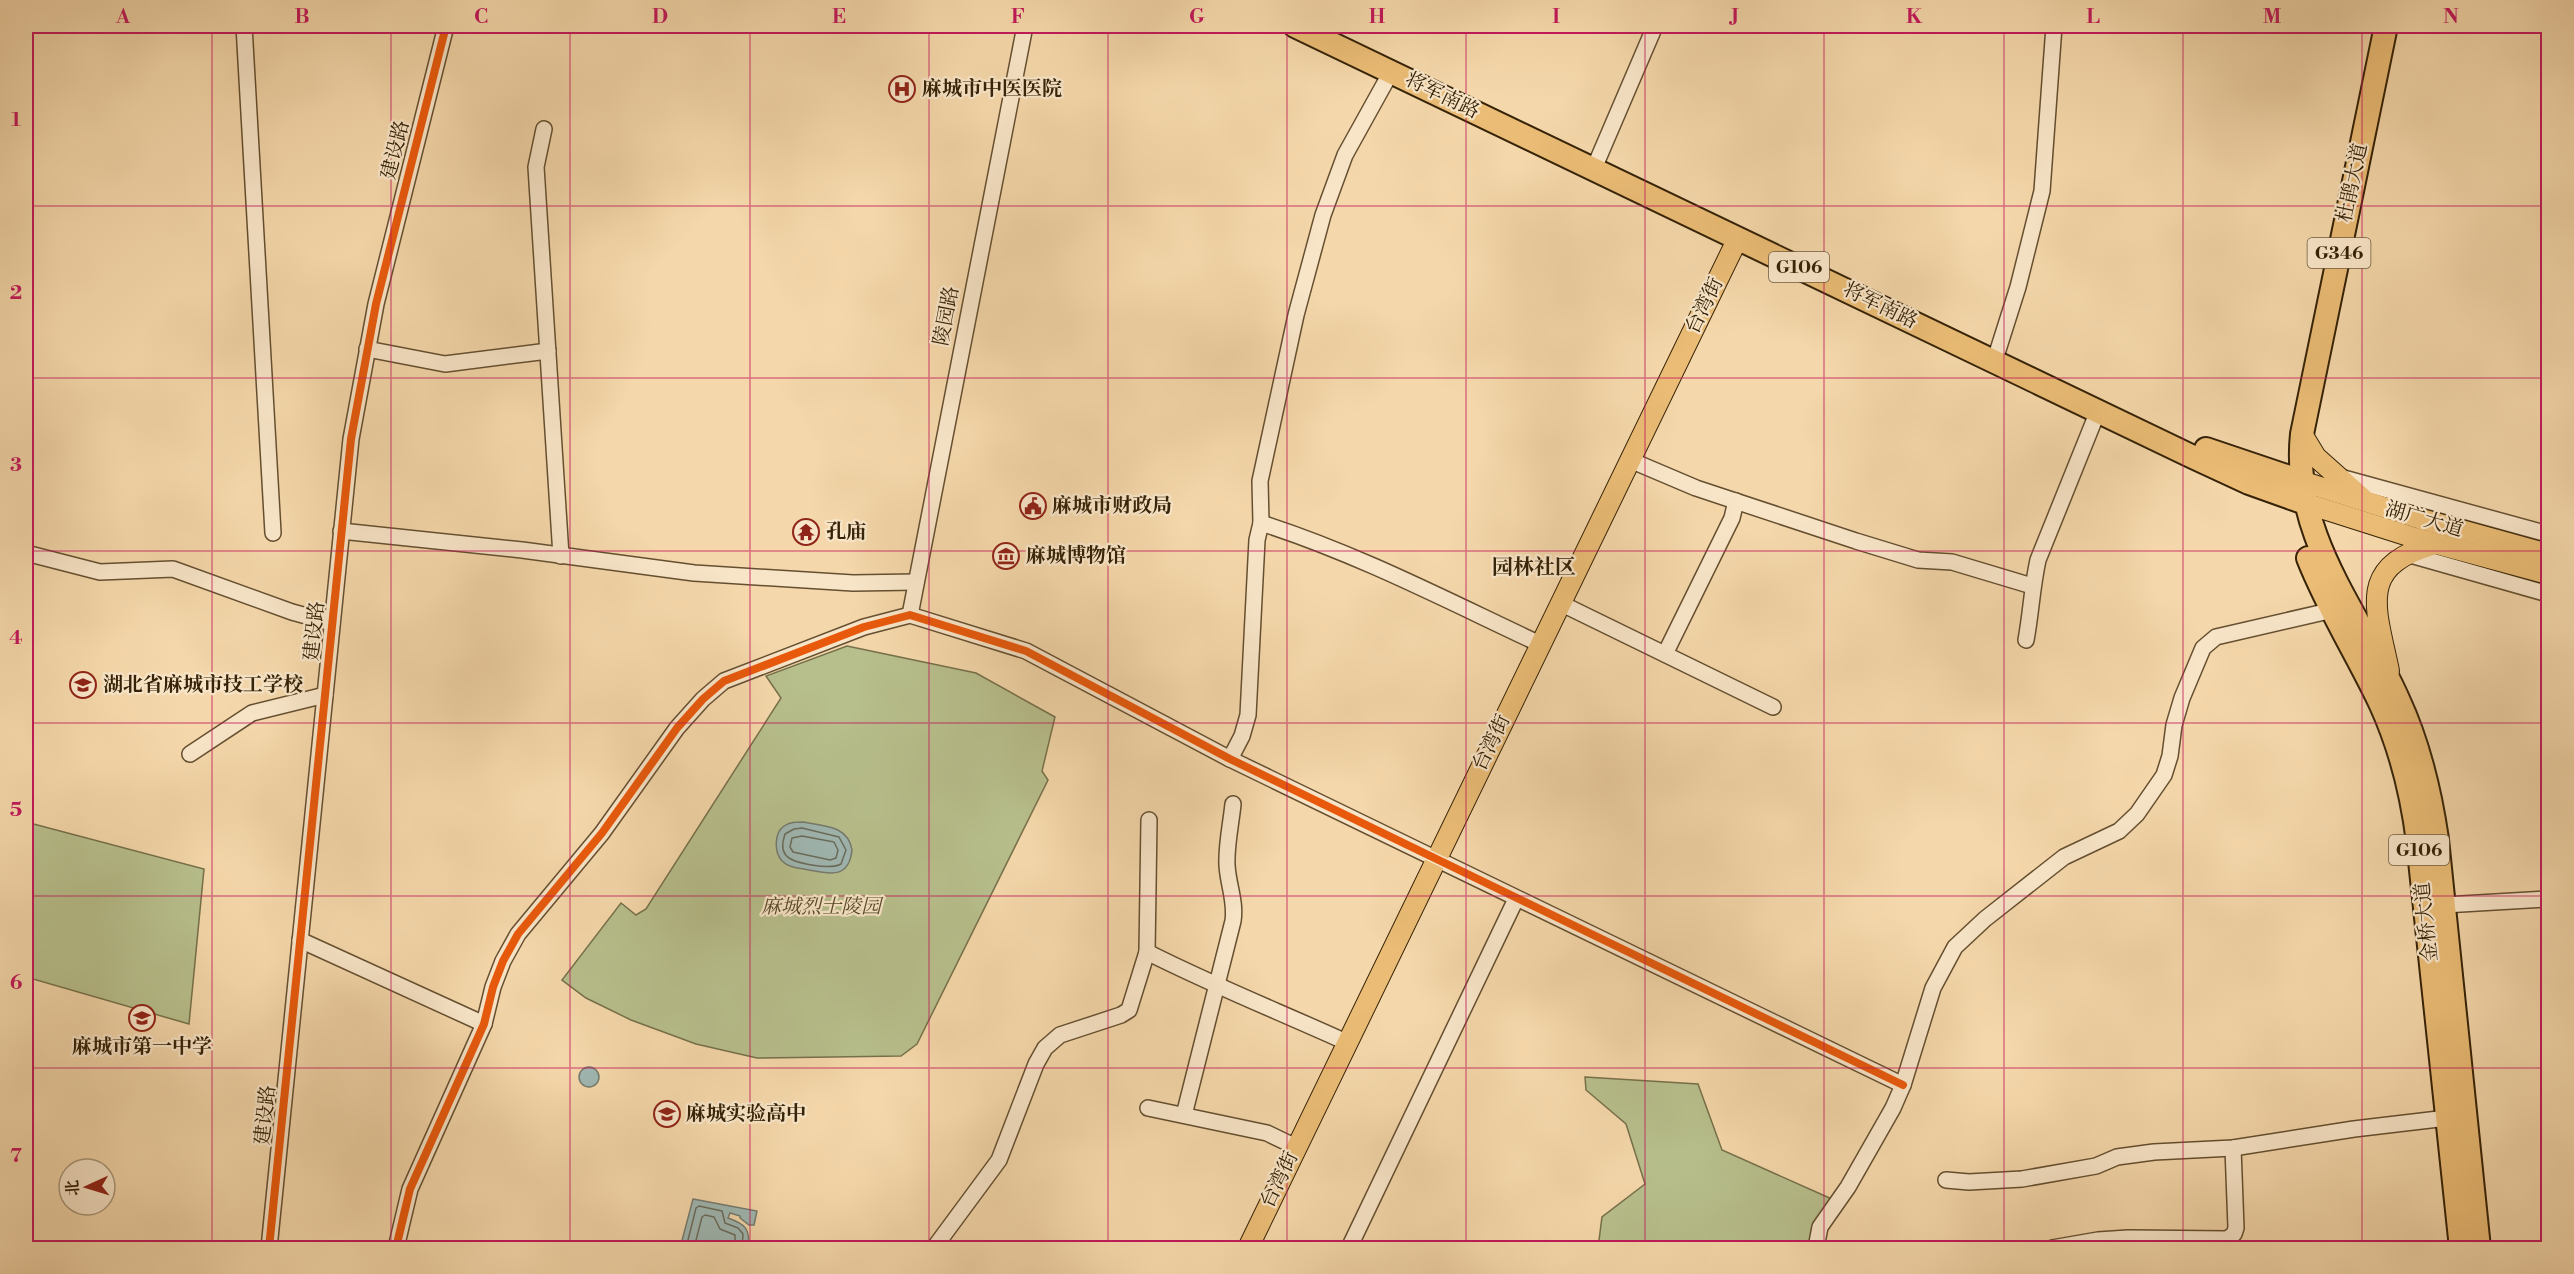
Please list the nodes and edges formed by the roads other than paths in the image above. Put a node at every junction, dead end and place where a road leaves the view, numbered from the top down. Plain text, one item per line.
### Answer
1 (244, 26) edge
2 (446, 26) edge
3 (1025, 26) edge
4 (1295, 26) edge
5 (1320, 26) edge
6 (1656, 26) edge
7 (2054, 26) edge
8 (2370, 26) edge
9 (2386, 26) edge
10 (1391, 72) junction
11 (544, 129) dead end
12 (1598, 159) junction
13 (1738, 238) junction
14 (367, 349) junction
15 (1998, 350) junction
16 (548, 351) junction
17 (2098, 411) junction
18 (2302, 434) junction
19 (1630, 460) junction
20 (2337, 476) junction
21 (2295, 490) junction
22 (1736, 501) junction
23 (2368, 503) junction
24 (1261, 523) junction
25 (341, 531) junction
26 (273, 533) dead end
27 (2548, 534) edge
28 (2435, 544) junction
29 (26, 553) edge
30 (2548, 554) edge
31 (561, 555) junction
32 (2407, 555) junction
33 (2548, 574) edge
34 (916, 582) junction
35 (2032, 586) junction
36 (2548, 594) edge
37 (1560, 603) junction
38 (2333, 610) junction
39 (910, 615) junction
40 (332, 623) junction
41 (2026, 640) dead end
42 (1540, 644) junction
43 (1665, 654) junction
44 (2391, 685) junction
45 (325, 695) junction
46 (1773, 707) dead end
47 (190, 754) dead end
48 (1230, 759) junction
49 (1233, 804) dead end
50 (1149, 820) dead end
51 (1435, 860) junction
52 (1516, 899) junction
53 (2548, 899) edge
54 (2444, 905) junction
55 (300, 940) junction
56 (1147, 952) junction
57 (1216, 987) junction
58 (484, 1024) junction
59 (1347, 1042) junction
60 (1903, 1085) junction
61 (1148, 1108) dead end
62 (1184, 1116) junction
63 (2447, 1118) junction
64 (1296, 1147) junction
65 (2233, 1148) junction
66 (1946, 1180) dead end
67 (269, 1248) edge
68 (396, 1248) edge
69 (934, 1248) edge
70 (1248, 1248) edge
71 (1349, 1248) edge
72 (1816, 1248) edge
73 (2052, 1248) edge
74 (2461, 1248) edge
75 (2479, 1248) edge

1 - 26 street
2 - 14 street, 建设路
3 - 34 street, 陵园路
4 - 10 highway, 将军南路 / G106
5 - 12 highway, 将军南路 / G106
6 - 12 street
7 - 15 street
8 - 21 highway, 杜鹃大道 / G346
9 - 18 highway, 杜鹃大道 / G346
10 - 13 highway, 将军南路 / G106
10 - 24 street
11 - 16 street
12 - 15 highway, 将军南路 / G106
13 - 17 highway, 将军南路 / G106
13 - 19 main road, 台湾街
14 - 16 street
14 - 25 street, 建设路
15 - 21 highway, 将军南路 / G106
16 - 31 street
17 - 21 highway, 将军南路 / G106
17 - 35 street
18 - 20 main road
18 - 21 highway, 杜鹃大道 / G346
19 - 22 street
19 - 37 main road, 台湾街
20 - 23 main road
20 - 27 street
21 - 23 main road, 湖广大道
21 - 28 main road, 湖广大道
21 - 38 highway, 金桥大道 / G106
21 - 44 highway, 金桥大道 / G106
22 - 35 street
22 - 43 street
23 - 30 main road, 湖广大道
24 - 42 street
24 - 48 street
25 - 31 street
25 - 40 street, 建设路
28 - 32 main road
28 - 33 main road, 湖广大道
29 - 40 street
31 - 34 street
32 - 36 street
32 - 44 main road
34 - 39 street, 陵园路
35 - 41 street
37 - 42 main road, 台湾街
37 - 43 street
38 - 60 street
38 - 63 highway, 金桥大道 / G106
39 - 48 street
39 - 58 street
40 - 45 street, 建设路
42 - 51 main road, 台湾街
43 - 46 street
44 - 54 highway, 金桥大道 / G106
45 - 47 street
45 - 55 street, 建设路
48 - 51 street
49 - 57 street
50 - 56 street
51 - 52 street
51 - 59 main road, 台湾街
52 - 60 street
52 - 71 street
53 - 54 street
54 - 75 highway, 金桥大道 / G106
55 - 58 street
55 - 67 street, 建设路
56 - 57 street
56 - 69 street
57 - 59 street
57 - 62 street
58 - 68 street
59 - 64 main road, 台湾街
60 - 72 street
61 - 62 street
62 - 64 street
63 - 65 street
63 - 74 highway, 金桥大道 / G106
64 - 70 main road, 台湾街
65 - 66 street
65 - 73 street

